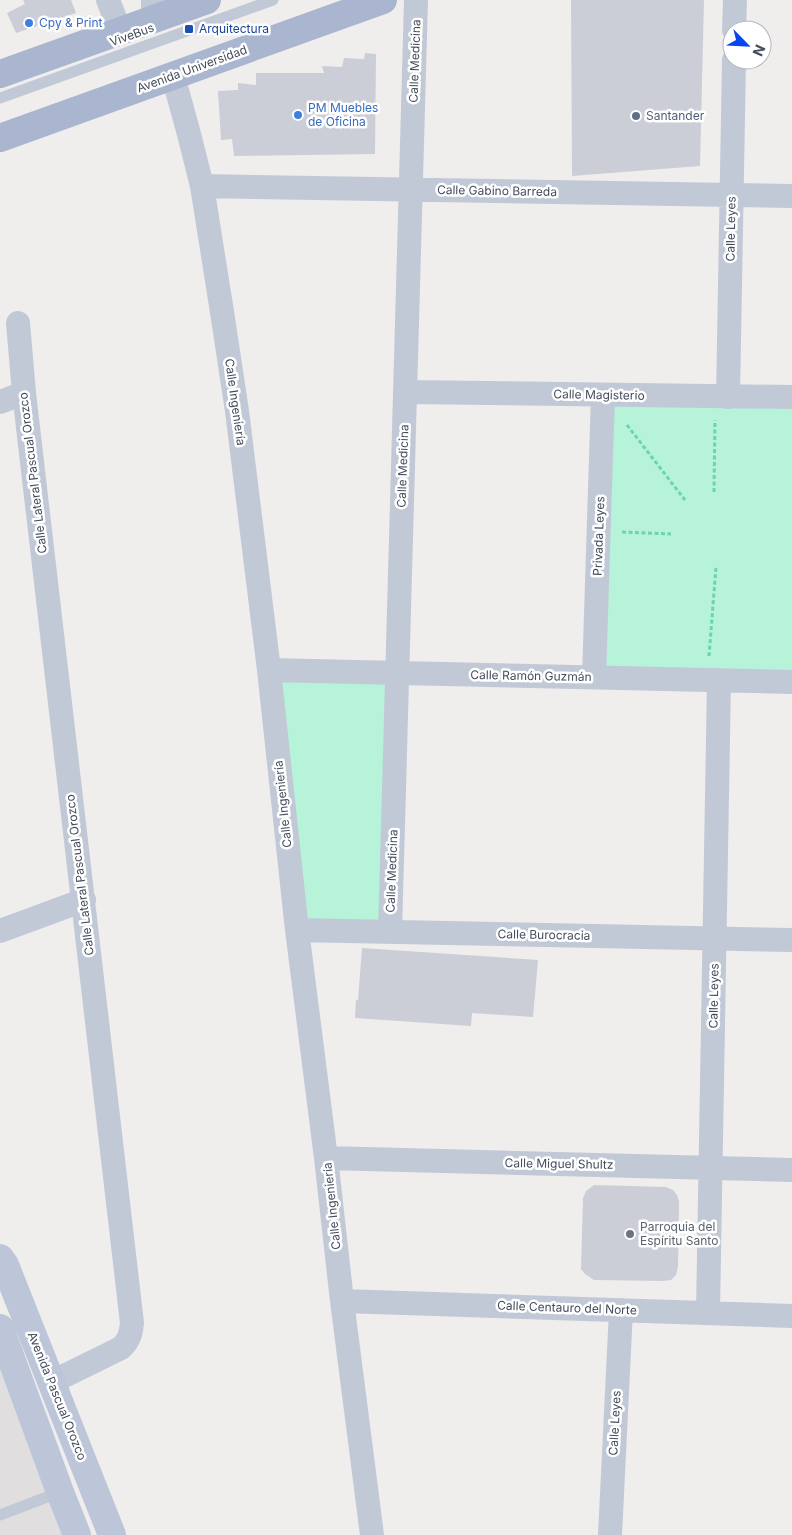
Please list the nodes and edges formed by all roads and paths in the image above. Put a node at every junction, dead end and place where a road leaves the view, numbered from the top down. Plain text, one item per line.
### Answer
1 (108, 0) edge
2 (207, 0) edge
3 (273, 0) edge
4 (383, 0) edge
5 (416, 0) edge
6 (735, 0) edge
7 (153, 10) edge
8 (734, 20) edge
9 (120, 31) junction
10 (734, 70) edge
11 (0, 74) edge
12 (173, 76) junction
13 (0, 98) edge
14 (0, 138) edge
15 (202, 186) junction
16 (411, 189) junction
17 (732, 195) junction
18 (792, 196) edge
19 (18, 323) dead end
20 (405, 392) junction
21 (24, 394) junction
22 (603, 395) junction
23 (722, 397) junction
24 (792, 397) edge
25 (0, 402) edge
26 (714, 492) dead end
27 (685, 500) dead end
28 (599, 531) junction
29 (671, 534) dead end
30 (716, 567) dead end
31 (269, 670) junction
32 (398, 672) junction
33 (594, 677) junction
34 (713, 680) junction
35 (792, 682) edge
36 (84, 900) junction
37 (296, 930) junction
38 (0, 932) edge
39 (390, 932) junction
40 (715, 939) junction
41 (792, 940) edge
42 (326, 1158) junction
43 (710, 1168) junction
44 (792, 1170) edge
45 (2, 1263) edge
46 (342, 1301) junction
47 (621, 1310) junction
48 (708, 1313) junction
49 (792, 1316) edge
50 (0, 1328) edge
51 (52, 1382) junction
52 (60, 1492) junction
53 (0, 1515) edge
54 (77, 1535) edge
55 (112, 1535) edge
56 (372, 1535) edge
57 (610, 1535) edge

1 - 9 street
2 - 7 main road
3 - 13 lane, ViveBus
4 - 12 main road, Avenida Universidad
5 - 16 street, Calle Medicina
6 - 8 street
7 - 9 main road
9 - 11 main road
10 - 17 street, Calle Leyes
12 - 14 main road, Avenida Universidad
12 - 15 street, Calle Ingeniería
15 - 16 street, Calle Gabino Barreda
15 - 31 street, Calle Ingeniería
16 - 17 street, Calle Gabino Barreda
16 - 20 street, Calle Medicina
17 - 18 street, Calle Gabino Barreda
17 - 23 street, Calle Leyes
19 - 21 street, Calle Lateral Pascual Orozco
20 - 22 street, Calle Magisterio
20 - 32 street, Calle Medicina
21 - 25 street
21 - 36 street, Calle Lateral Pascual Orozco
22 - 23 street, Calle Magisterio
22 - 27 path
22 - 28 street, Privada Leyes
23 - 24 street, Calle Magisterio
23 - 26 path
28 - 29 path
28 - 33 street, Privada Leyes
30 - 34 path
31 - 32 street, Calle Ramón Guzmán
31 - 37 street, Calle Ingeniería
32 - 33 street, Calle Ramón Guzmán
32 - 39 street, Calle Medicina
33 - 34 street, Calle Ramón Guzmán
34 - 35 street, Calle Ramón Guzmán
34 - 40 street, Calle Leyes
36 - 38 street
36 - 51 street, Calle Lateral Pascual Orozco
37 - 39 street, Calle Burocracia
37 - 42 street, Calle Ingeniería
39 - 40 street, Calle Burocracia
40 - 41 street, Calle Burocracia
40 - 43 street, Calle Leyes
42 - 43 street, Calle Miguel Shultz
42 - 46 street, Calle Ingeniería
43 - 44 street, Calle Miguel Shultz
43 - 48 street, Calle Leyes
45 - 51 main road, Avenida Pascual Orozco
46 - 47 street, Calle Centauro del Norte
46 - 56 street, Calle Ingeniería
47 - 48 street, Calle Centauro del Norte
47 - 57 street, Calle Leyes
48 - 49 street, Calle Centauro del Norte
50 - 52 main road
51 - 55 main road, Avenida Pascual Orozco
52 - 53 lane
52 - 54 main road

